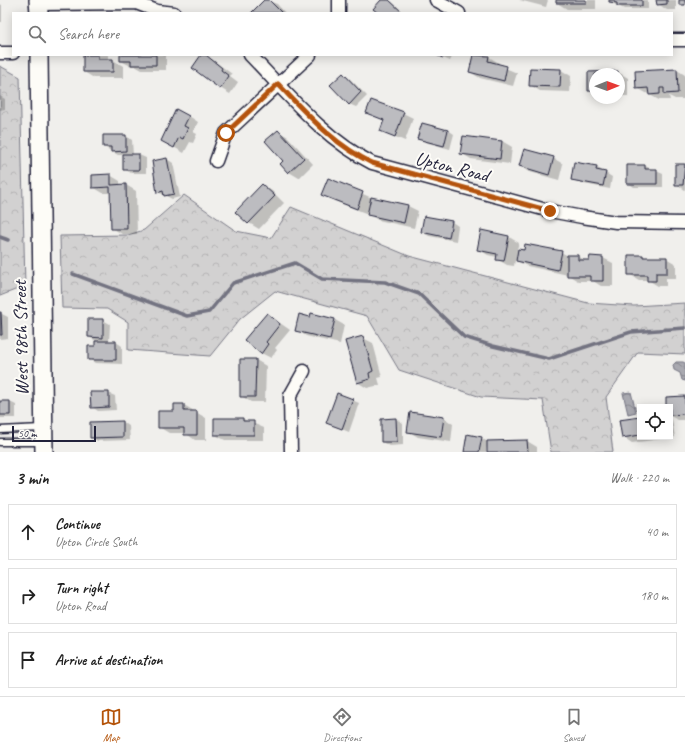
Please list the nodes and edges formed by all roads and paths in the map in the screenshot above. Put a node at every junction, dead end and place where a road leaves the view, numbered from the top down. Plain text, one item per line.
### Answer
1 (339, 0) edge
2 (436, 0) edge
3 (38, 6) edge
4 (155, 8) edge
5 (170, 12) edge
6 (339, 12) edge
7 (457, 12) edge
8 (673, 40) edge
9 (685, 40) edge
10 (0, 53) edge
11 (12, 53) edge
12 (39, 56) edge
13 (251, 56) edge
14 (309, 56) edge
15 (278, 84) junction
16 (216, 161) dead end
17 (685, 223) edge
18 (304, 371) dead end
19 (0, 430) edge
20 (44, 441) edge
21 (0, 442) edge
22 (291, 452) edge

1 - 6 street
2 - 7 street
3 - 4 street
4 - 5 street
8 - 9 street
10 - 11 street
12 - 20 street, West 98th Street
13 - 15 street, Upton Road
14 - 15 street
15 - 16 street
15 - 17 street, Upton Road
18 - 22 street
19 - 20 lane
20 - 21 lane

